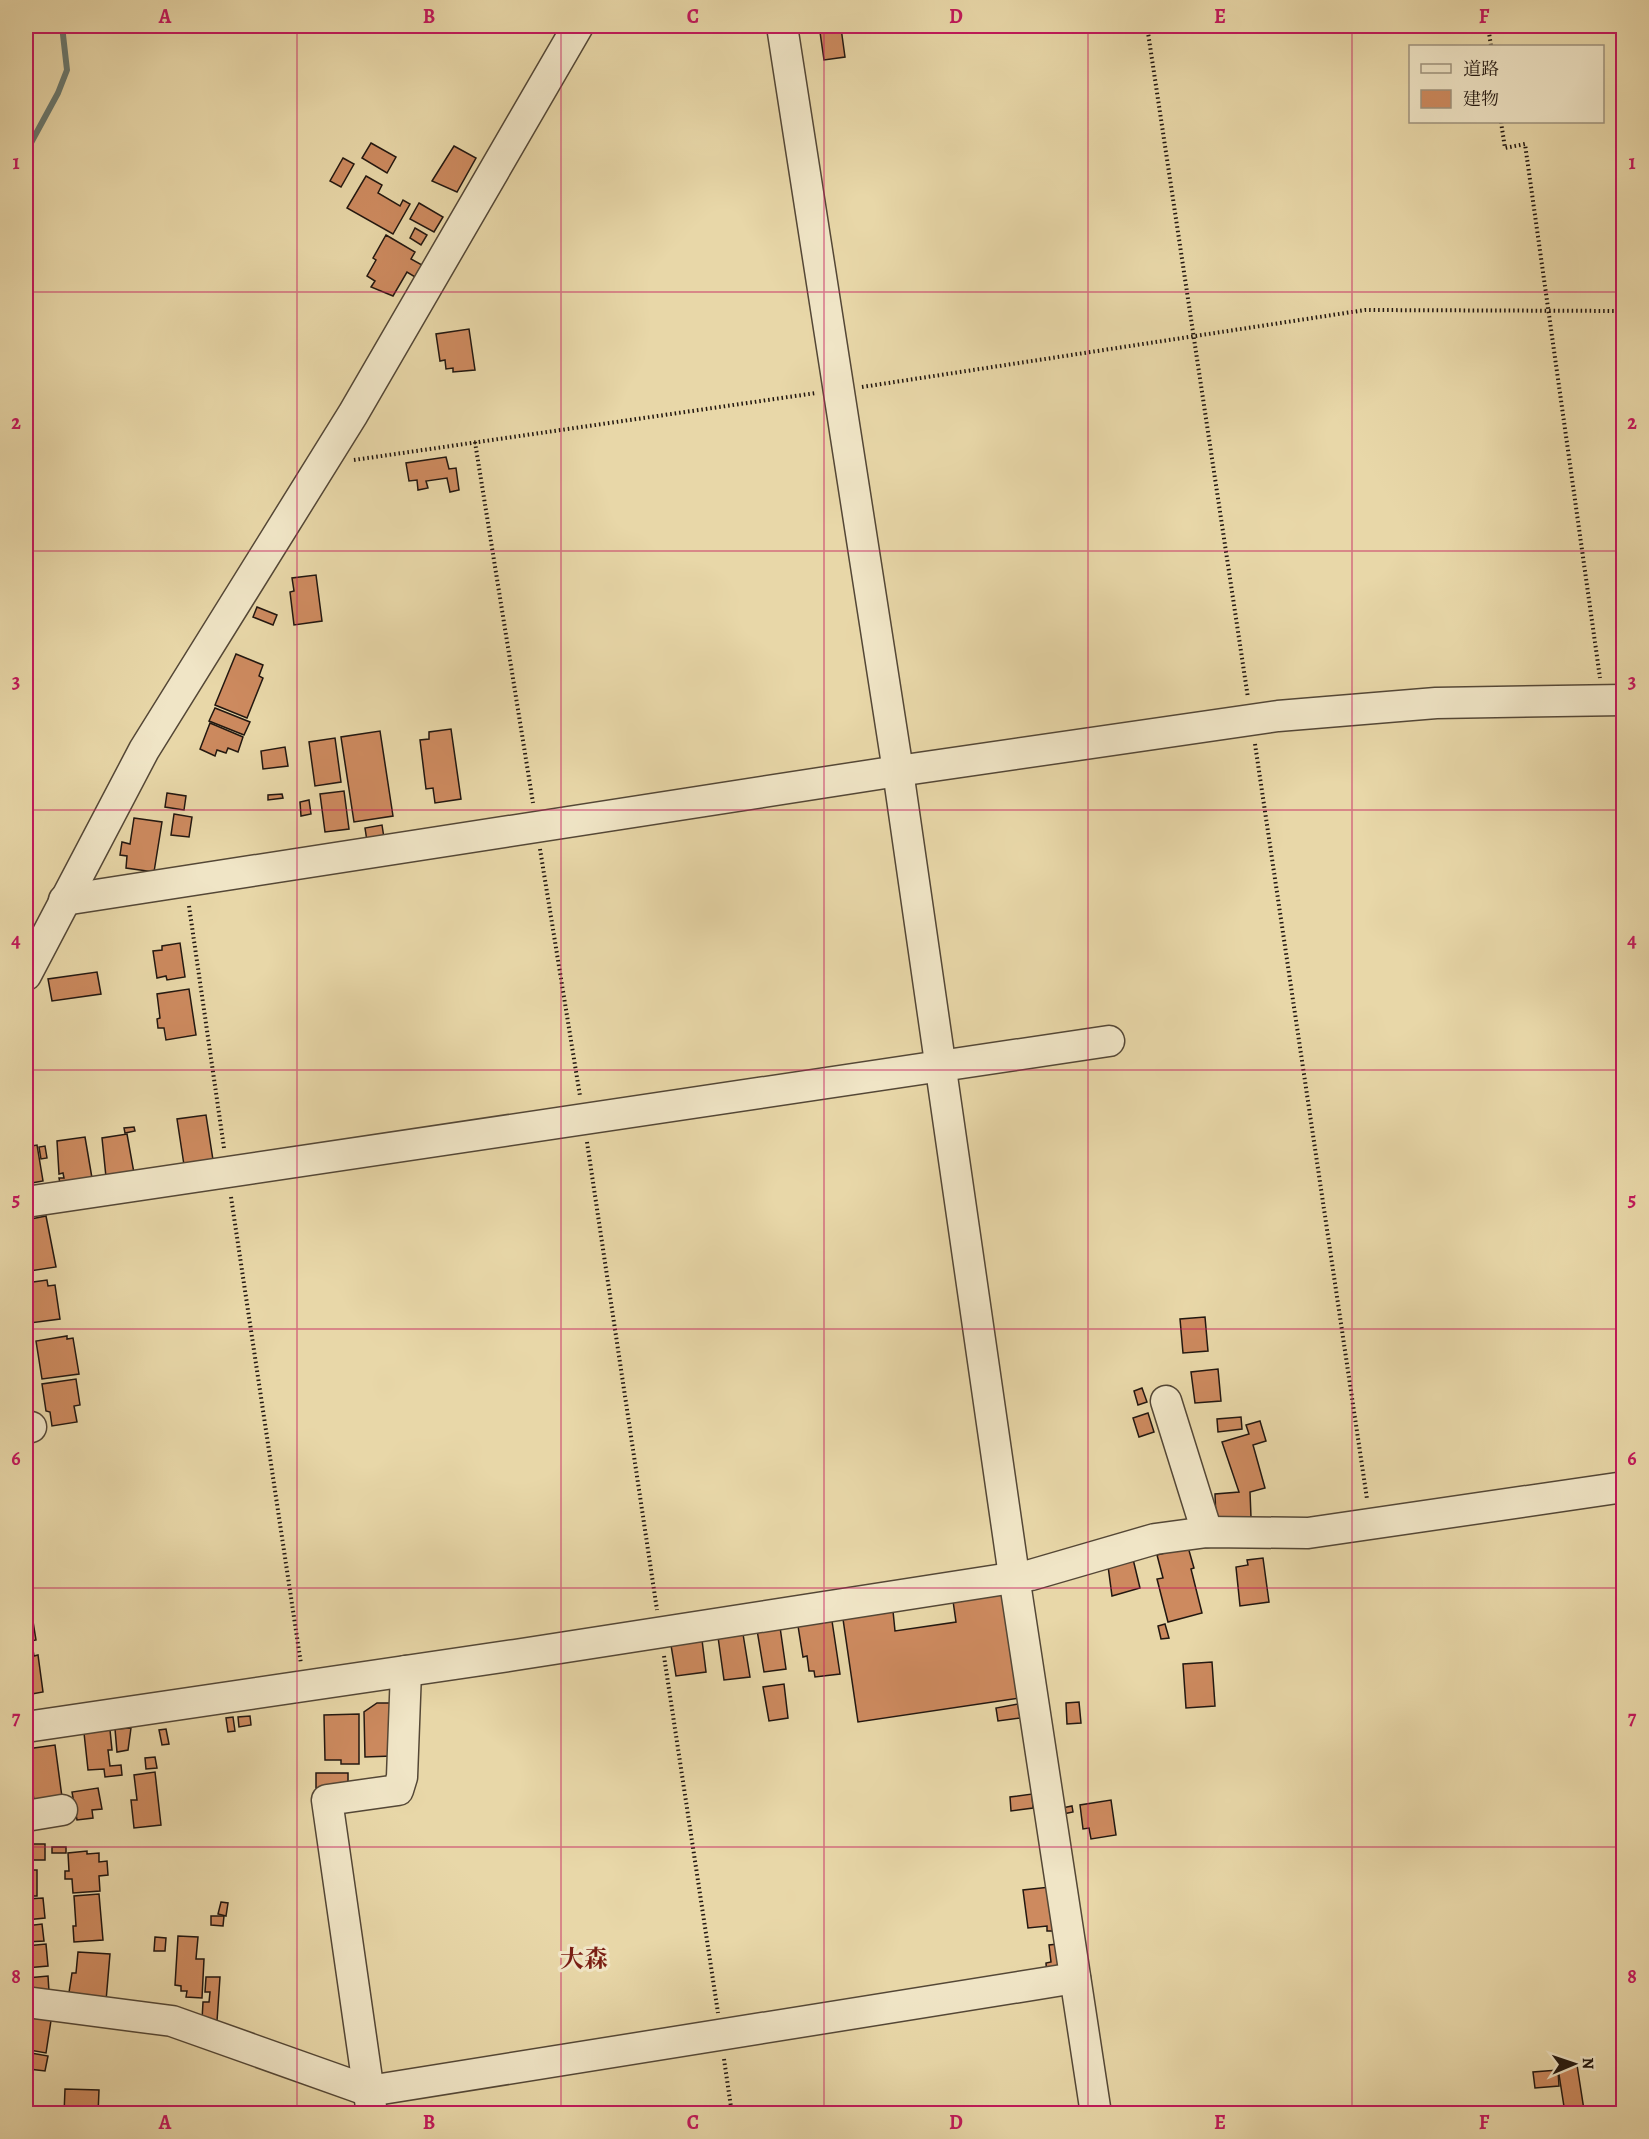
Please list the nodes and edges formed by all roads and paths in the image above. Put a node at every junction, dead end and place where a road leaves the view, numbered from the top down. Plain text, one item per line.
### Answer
1 (578, 26) edge
2 (782, 26) edge
3 (1147, 26) edge
4 (1488, 26) edge
5 (1491, 45) edge
6 (1501, 123) edge
7 (1548, 311) junction
8 (1623, 311) edge
9 (1194, 337) junction
10 (838, 390) junction
11 (475, 442) junction
12 (321, 465) junction
13 (1613, 700) edge
14 (1251, 720) junction
15 (898, 771) junction
16 (537, 827) junction
17 (186, 881) junction
18 (64, 900) junction
19 (26, 975) edge
20 (1109, 1041) dead end
21 (941, 1067) junction
22 (584, 1120) junction
23 (228, 1174) junction
24 (26, 1202) edge
25 (1166, 1401) dead end
26 (1623, 1487) edge
27 (1371, 1524) junction
28 (1208, 1532) junction
29 (1014, 1576) junction
30 (660, 1632) junction
31 (406, 1671) junction
32 (304, 1685) junction
33 (26, 1727) edge
34 (62, 1810) dead end
35 (26, 1816) edge
36 (1075, 1977) junction
37 (26, 2002) edge
38 (721, 2034) junction
39 (371, 2102) edge
40 (732, 2114) edge
41 (1096, 2114) edge

1 - 12 street
2 - 10 street
3 - 9 path
4 - 5 path
6 - 7 path
7 - 8 path
7 - 9 path
7 - 13 path
9 - 10 path
9 - 14 path
10 - 11 path
10 - 15 street
11 - 12 path
11 - 16 path
12 - 18 street
13 - 14 street
14 - 15 street
14 - 27 path
15 - 16 street
15 - 21 street
16 - 17 street
16 - 22 path
17 - 18 street
17 - 23 path
18 - 19 street
20 - 21 street
21 - 22 street
21 - 29 street
22 - 23 street
22 - 30 path
23 - 24 street
23 - 32 path
25 - 28 street
26 - 27 street
27 - 28 street
28 - 29 street
29 - 30 street
29 - 36 street
30 - 31 street
30 - 38 path
31 - 32 street
31 - 39 street
32 - 33 street
34 - 35 street
36 - 38 street
36 - 41 street
37 - 39 street
38 - 39 street
38 - 40 path

